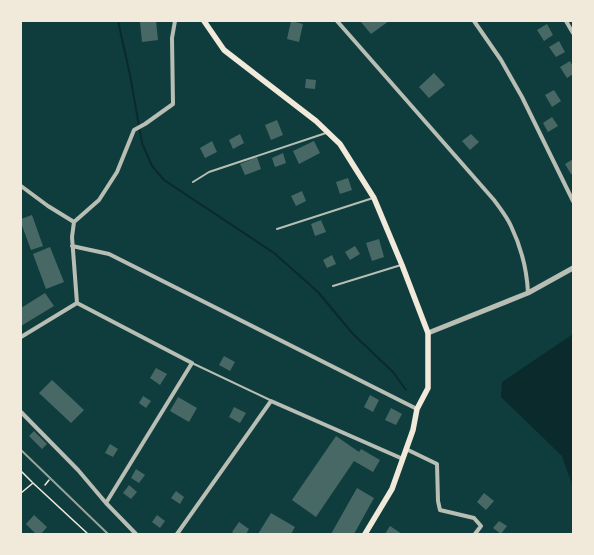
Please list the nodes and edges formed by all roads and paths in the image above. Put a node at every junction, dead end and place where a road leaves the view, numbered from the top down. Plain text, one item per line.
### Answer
1 (175, 21) edge
2 (204, 21) edge
3 (337, 21) edge
4 (474, 21) edge
5 (568, 22) edge
6 (573, 33) edge
7 (328, 133) junction
8 (193, 182) dead end
9 (21, 186) edge
10 (374, 198) junction
11 (573, 201) edge
12 (74, 222) junction
13 (277, 229) dead end
14 (72, 246) junction
15 (402, 265) junction
16 (573, 268) edge
17 (333, 286) dead end
18 (528, 293) junction
19 (77, 303) junction
20 (428, 333) junction
21 (21, 337) edge
22 (192, 363) junction
23 (271, 401) junction
24 (417, 409) junction
25 (21, 412) edge
26 (406, 450) junction
27 (403, 459) junction
28 (21, 471) edge
29 (49, 480) dead end
30 (33, 483) junction
31 (45, 485) dead end
32 (21, 493) edge
33 (106, 503) junction
34 (88, 534) edge
35 (136, 534) edge
36 (176, 534) edge
37 (365, 534) edge
38 (475, 534) edge

1 - 12 street
2 - 7 main road
3 - 18 street
4 - 11 street
5 - 6 street
7 - 8 lane
7 - 10 main road
9 - 12 street
10 - 13 lane
10 - 15 main road
12 - 14 street
14 - 19 street
14 - 24 street
15 - 17 lane
15 - 20 main road
16 - 18 street
18 - 20 street
19 - 21 street
19 - 22 street
20 - 24 main road
22 - 23 lane
22 - 33 street
23 - 27 street
23 - 36 street
24 - 26 main road
25 - 33 street
26 - 27 main road
26 - 38 street
27 - 37 main road
28 - 30 path
29 - 31 path
30 - 32 path
30 - 34 path
33 - 35 street

